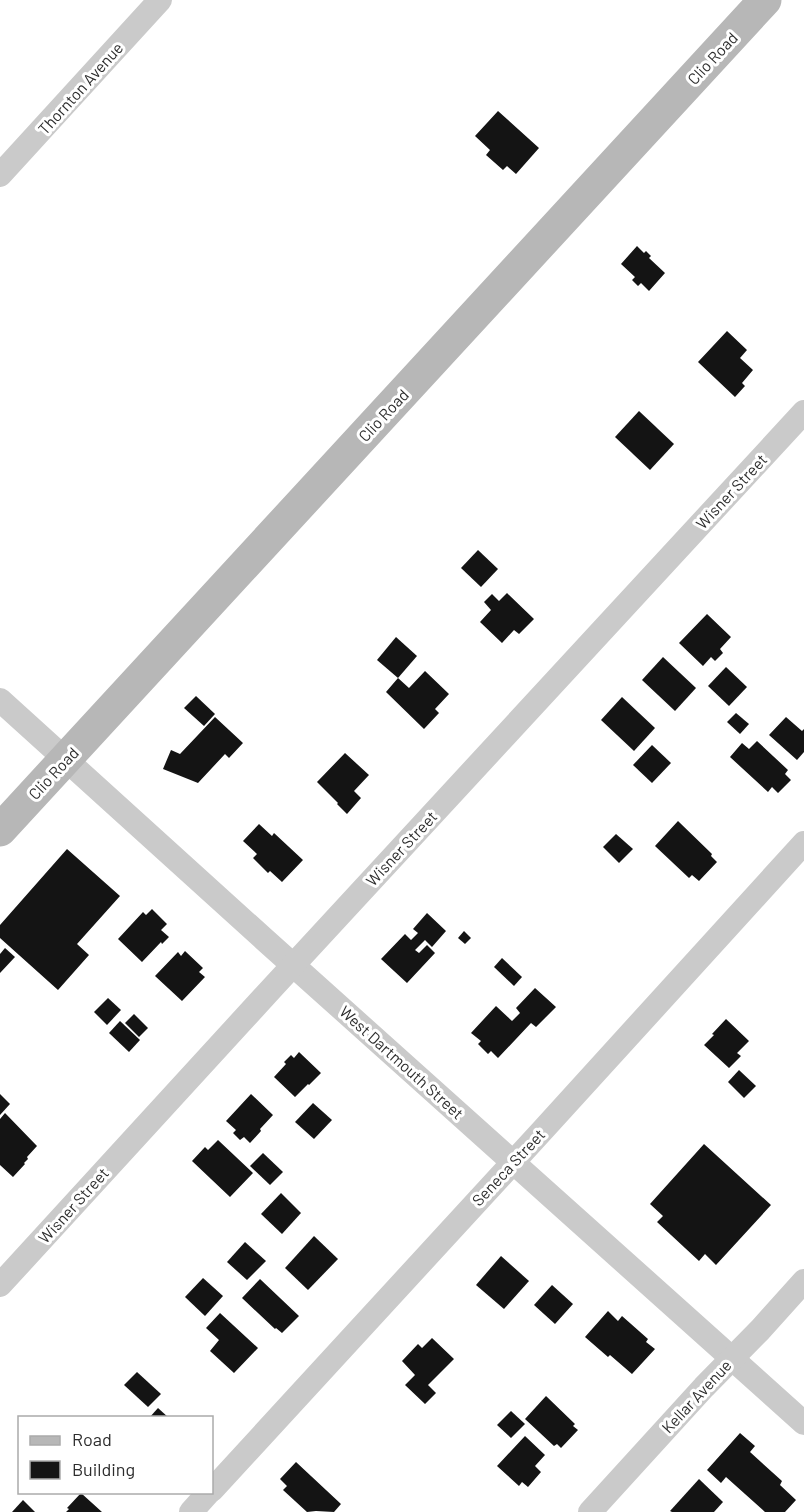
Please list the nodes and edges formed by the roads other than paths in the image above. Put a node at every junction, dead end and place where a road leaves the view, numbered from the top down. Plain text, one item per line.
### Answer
1 (160, 0) edge
2 (765, 0) edge
3 (0, 175) edge
4 (804, 411) edge
5 (0, 700) edge
6 (65, 760) junction
7 (0, 830) edge
8 (804, 843) edge
9 (293, 965) junction
10 (513, 1161) junction
11 (804, 1281) edge
12 (0, 1285) edge
13 (732, 1358) junction
14 (804, 1423) edge
15 (213, 1488) edge
16 (207, 1494) edge
17 (191, 1512) edge
18 (590, 1512) edge

1 - 3 street, Thornton Avenue
2 - 6 main road, Clio Road
4 - 9 street, Wisner Street
5 - 6 street, West Dartmouth Street
6 - 7 main road, Clio Road
6 - 9 street, West Dartmouth Street
8 - 10 street, Seneca Street
9 - 10 street, West Dartmouth Street
9 - 12 street, Wisner Street
10 - 13 street, West Dartmouth Street
10 - 15 street, Seneca Street
11 - 13 street, Kellar Avenue
13 - 14 street, West Dartmouth Street
13 - 18 street, Kellar Avenue
16 - 17 street, Seneca Street

